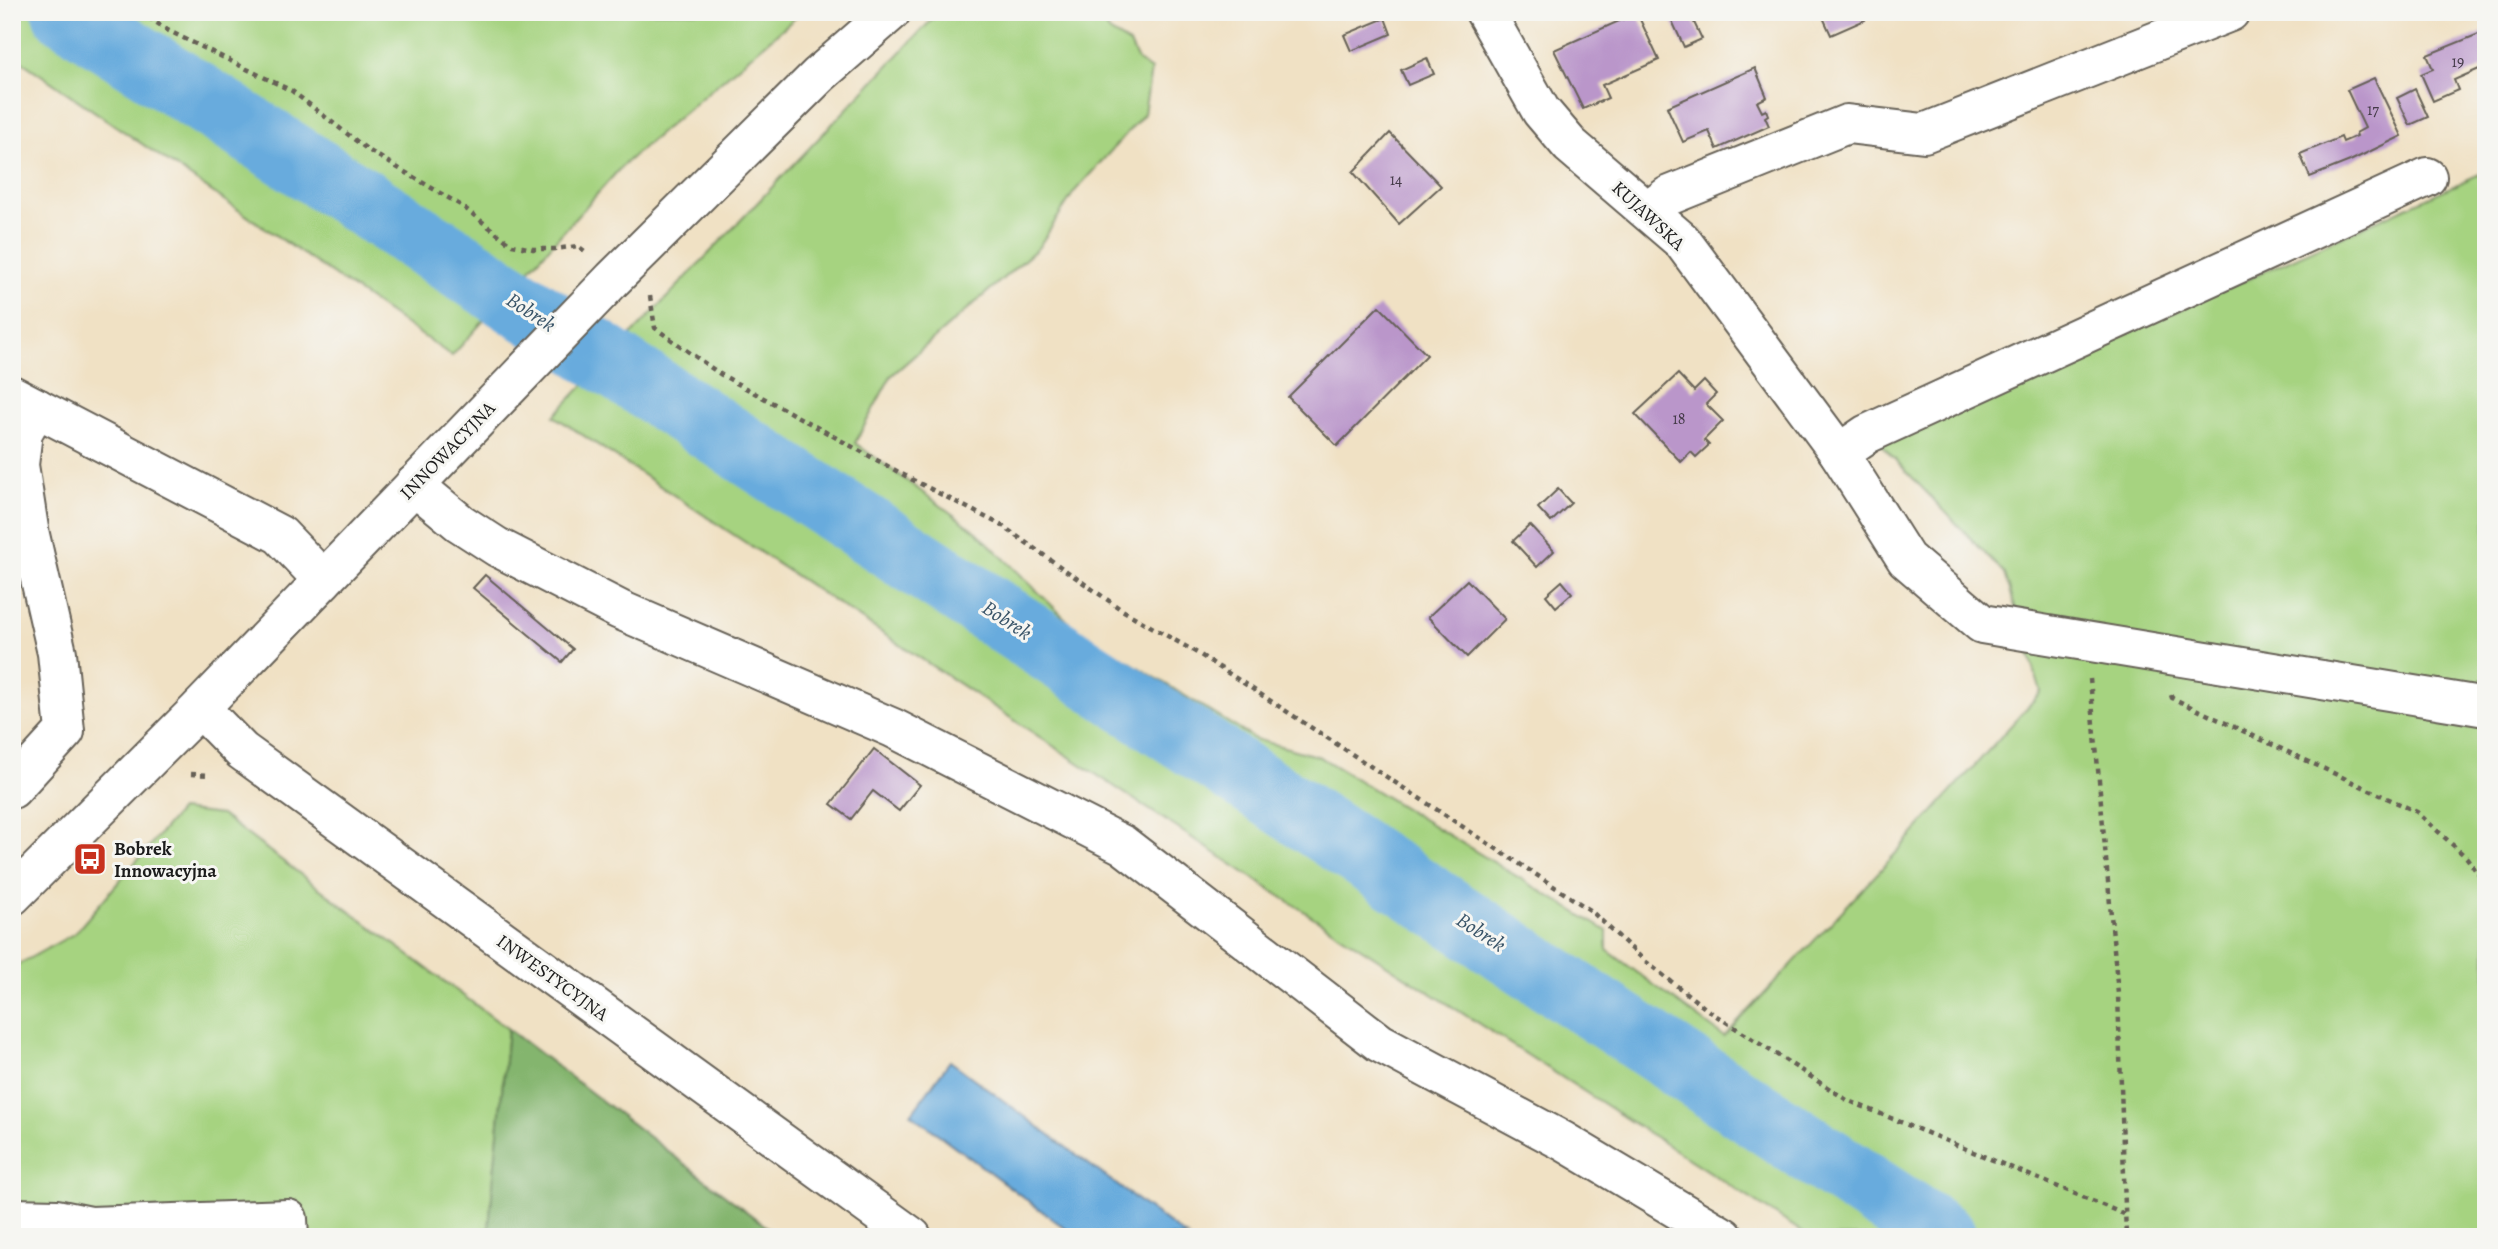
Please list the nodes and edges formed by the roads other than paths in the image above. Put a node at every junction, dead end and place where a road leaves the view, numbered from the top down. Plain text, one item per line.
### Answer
1 (891, 12) edge
2 (1485, 12) edge
3 (2230, 12) edge
4 (2427, 177) dead end
5 (1648, 211) junction
6 (25, 402) edge
7 (1839, 453) junction
8 (414, 485) junction
9 (323, 580) junction
10 (200, 708) junction
11 (2486, 708) edge
12 (12, 789) edge
13 (12, 896) edge
14 (12, 1219) edge
15 (91, 1232) edge
16 (289, 1237) edge
17 (912, 1237) edge
18 (1724, 1237) edge

1 - 8 street, INNOWACYJNA
2 - 5 street, KUJAWSKA
3 - 5 street
4 - 7 street
5 - 7 street, KUJAWSKA
6 - 9 street
6 - 12 street
7 - 11 street, KUJAWSKA
8 - 9 street, INNOWACYJNA
8 - 18 street
9 - 10 street, INNOWACYJNA
10 - 13 street, INNOWACYJNA
10 - 17 street, INWESTYCYJNA
14 - 15 street
15 - 16 street

